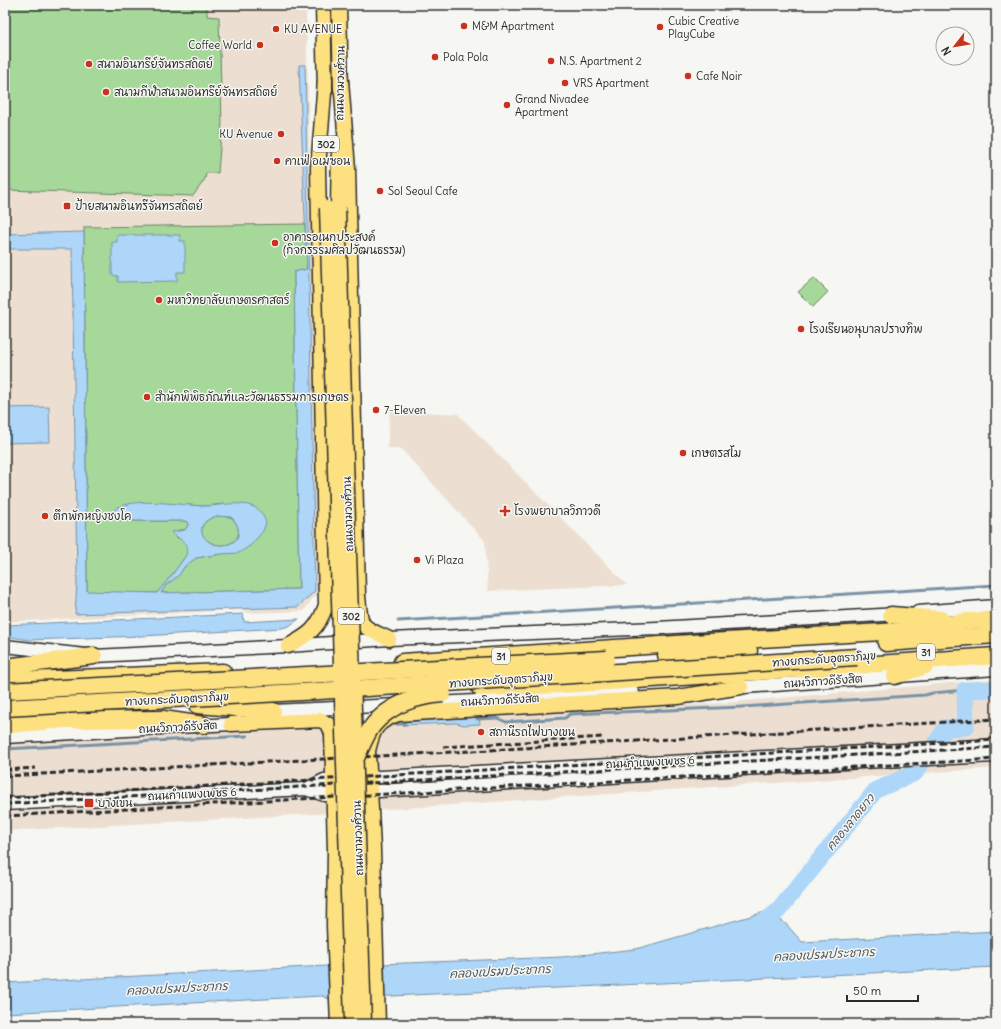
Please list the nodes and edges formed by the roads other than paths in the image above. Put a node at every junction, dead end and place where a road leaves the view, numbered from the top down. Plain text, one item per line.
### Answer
1 (323, 5) edge
2 (340, 5) edge
3 (325, 80) junction
4 (341, 81) junction
5 (333, 208) junction
6 (358, 595) junction
7 (326, 605) junction
8 (996, 606) edge
9 (891, 614) junction
10 (996, 620) edge
11 (969, 621) junction
12 (996, 635) edge
13 (390, 640) junction
14 (5, 646) edge
15 (288, 646) junction
16 (996, 647) edge
17 (94, 656) junction
18 (996, 656) edge
19 (857, 657) junction
20 (944, 659) junction
21 (5, 661) edge
22 (38, 663) junction
23 (5, 667) edge
24 (996, 669) edge
25 (895, 676) junction
26 (5, 681) edge
27 (741, 687) junction
28 (5, 691) edge
29 (197, 705) junction
30 (5, 708) edge
31 (5, 712) edge
32 (273, 712) junction
33 (232, 724) junction
34 (5, 725) edge
35 (204, 725) junction
36 (5, 737) edge
37 (996, 745) edge
38 (939, 753) junction
39 (910, 754) junction
40 (996, 756) edge
41 (355, 760) junction
42 (370, 777) junction
43 (333, 779) junction
44 (306, 789) junction
45 (370, 792) junction
46 (333, 794) junction
47 (5, 804) edge
48 (373, 849) junction
49 (334, 850) junction
50 (338, 1024) edge
51 (352, 1024) edge
52 (364, 1024) edge
53 (378, 1024) edge

1 - 3 main road, ถนนงามวงศ์วาน / 302
2 - 4 main road, ถนนงามวงศ์วาน / 302
3 - 5 main road, ถนนงามวงศ์วาน / 302
3 - 7 main road
4 - 5 main road, ถนนงามวงศ์วาน / 302
4 - 6 main road
5 - 41 main road, ถนนงามวงศ์วาน / 302, bridge
5 - 51 main road, ถนนงามวงศ์วาน / 302, bridge
6 - 7 main road
6 - 13 main road
7 - 15 main road
8 - 9 main road, 31
9 - 11 highway
9 - 13 main road, 31
10 - 11 highway, 31
11 - 26 highway, 31
12 - 28 highway, ทางยกระดับอุตราภิมุข / 31, bridge
13 - 15 main road, 31
14 - 17 main road, 31
15 - 17 main road, 31
16 - 19 highway, ทางยกระดับอุตราภิมุข / 31
17 - 22 highway
18 - 20 highway, ถนนวิภาวดีรังสิต / 31
19 - 30 highway, ทางยกระดับอุตราภิมุข / 31, bridge
19 - 41 highway, bridge
20 - 25 highway
20 - 29 highway, ถนนวิภาวดีรังสิต / 31
21 - 22 highway
22 - 23 highway
24 - 25 main road, ถนนวิภาวดีรังสิต / 31
25 - 27 main road, ถนนวิภาวดีรังสิต / 31
27 - 32 main road, ถนนวิภาวดีรังสิต / 31
27 - 42 main road
29 - 31 highway, ถนนวิภาวดีรังสิต / 31
29 - 32 highway
32 - 33 main road, ถนนวิภาวดีรังสิต / 31
33 - 35 main road, ถนนวิภาวดีรังสิต / 31
33 - 43 main road
34 - 35 highway
35 - 36 main road, ถนนวิภาวดีรังสิต / 31
37 - 38 main road, ถนนกำแพงเพชร 6
38 - 39 main road, ถนนกำแพงเพชร 6
38 - 40 main road, ถนนกำแพงเพชร 6
39 - 42 main road, ถนนกำแพงเพชร 6
39 - 45 main road, ถนนกำแพงเพชร 6
41 - 52 main road, ถนนงามวงศ์วาน / 302, bridge
42 - 43 main road, ถนนกำแพงเพชร 6
42 - 45 main road
43 - 44 main road, ถนนกำแพงเพชร 6
43 - 46 main road
44 - 46 main road, ถนนกำแพงเพชร 6
44 - 47 main road, ถนนกำแพงเพชร 6
45 - 46 main road, ถนนกำแพงเพชร 6
45 - 48 main road
46 - 49 main road
48 - 49 main road
48 - 53 main road
49 - 50 main road

